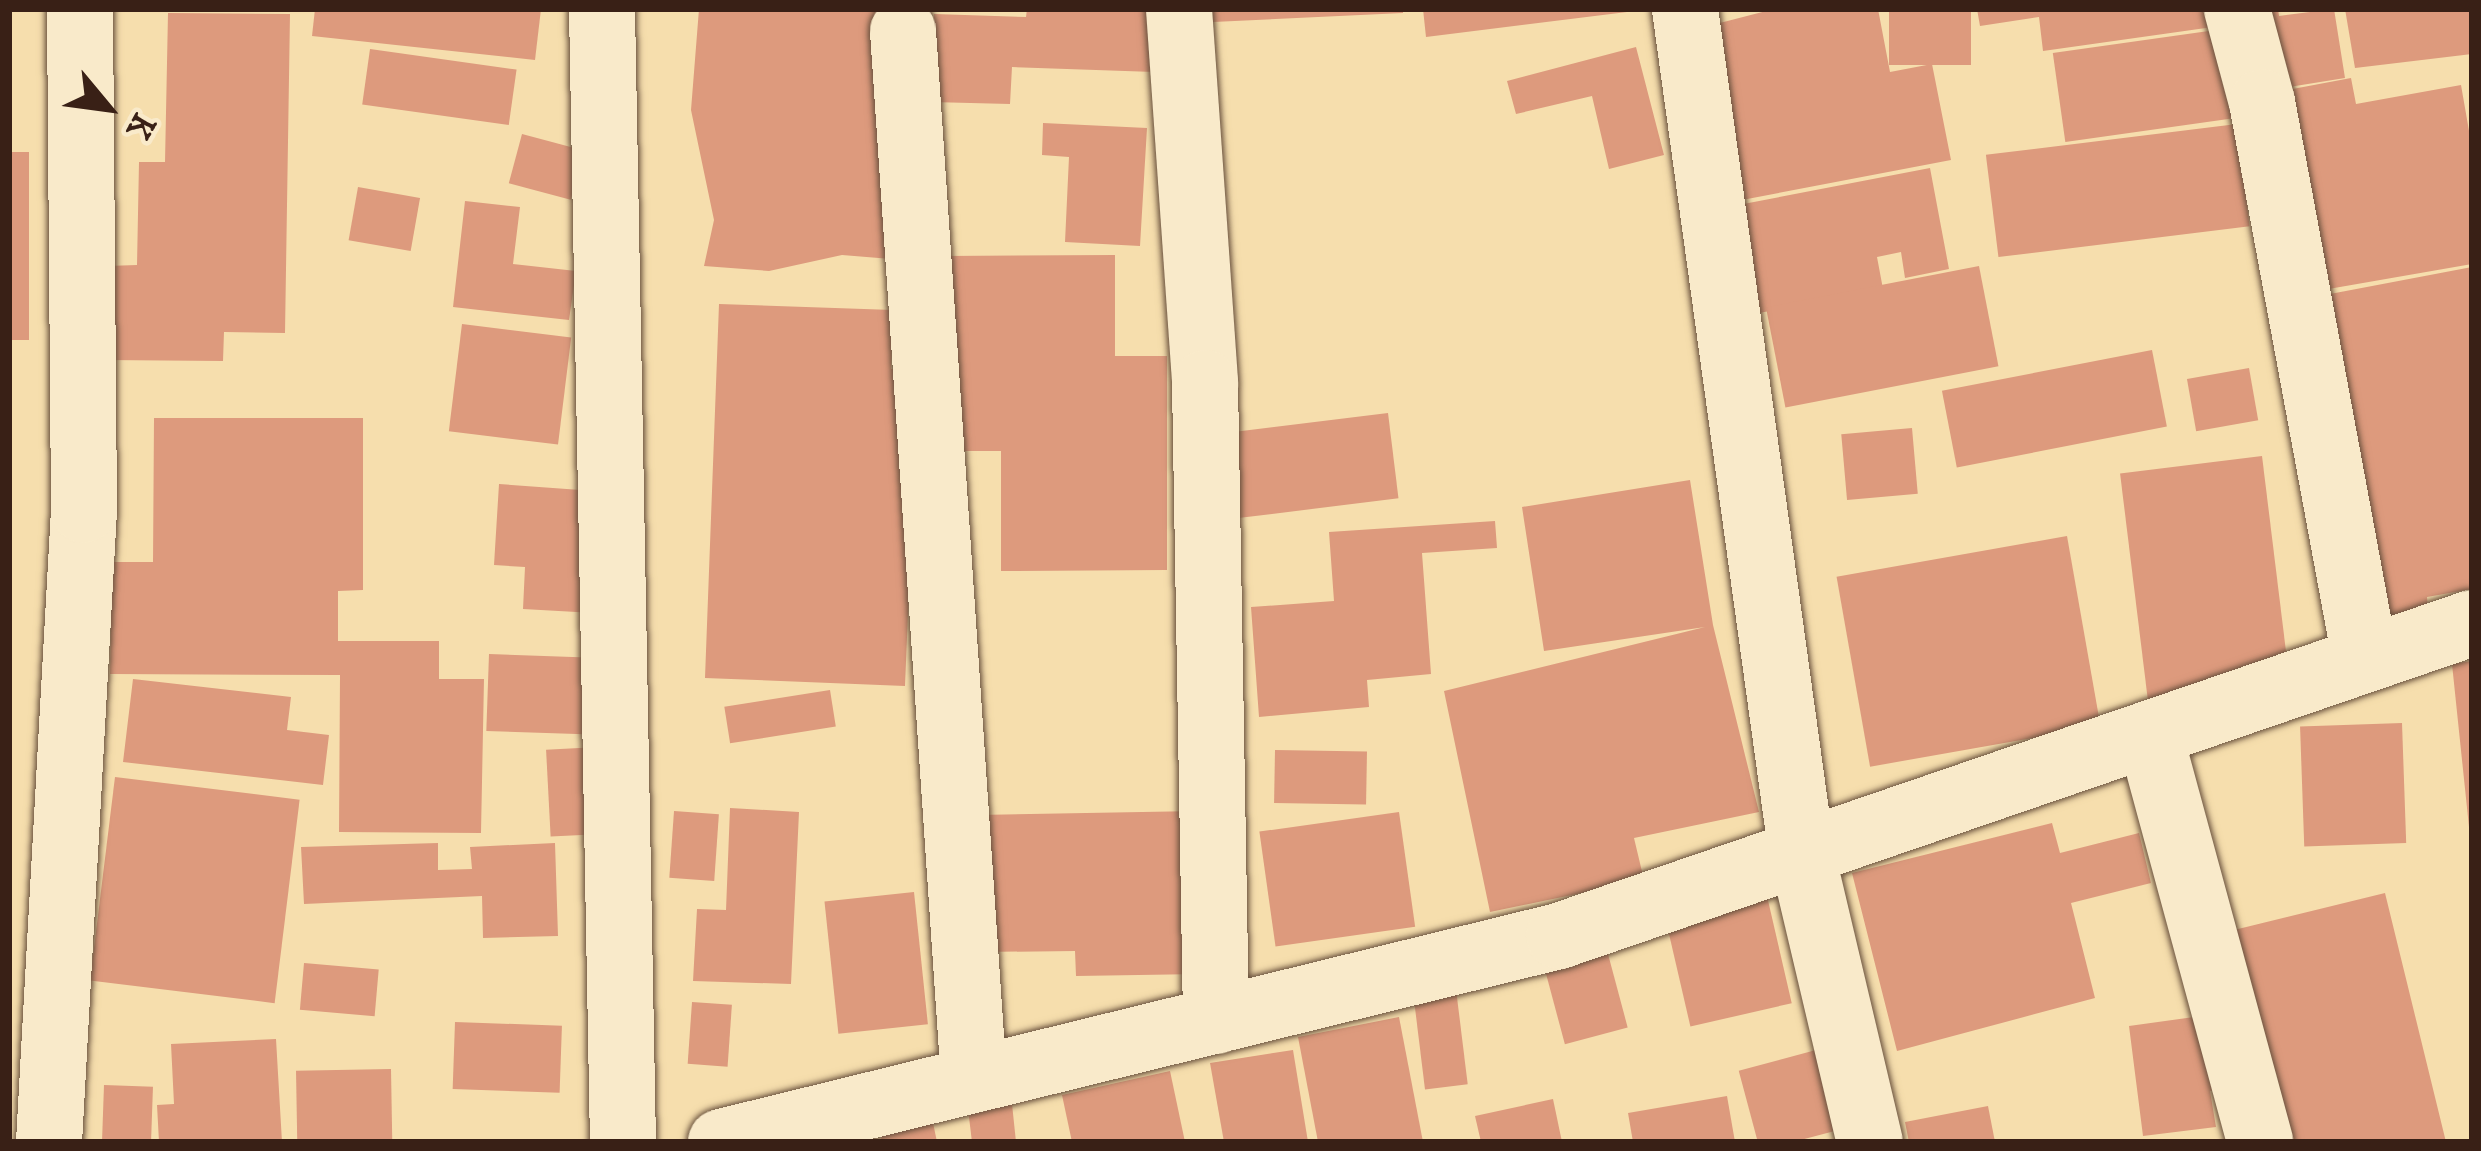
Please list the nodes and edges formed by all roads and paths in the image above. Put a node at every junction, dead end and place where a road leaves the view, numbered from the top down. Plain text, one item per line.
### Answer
1 (80, 9) edge
2 (602, 9) edge
3 (1179, 9) edge
4 (1685, 9) edge
5 (2237, 9) edge
6 (903, 31) dead end
7 (2472, 623) edge
8 (2365, 658) junction
9 (2150, 736) junction
10 (1802, 855) junction
11 (1216, 1021) junction
12 (974, 1079) junction
13 (50, 1142) edge
14 (623, 1142) edge
15 (721, 1142) edge
16 (1870, 1142) edge
17 (2260, 1142) edge

1 - 13 street
2 - 14 street
3 - 11 street
4 - 10 street
5 - 8 street
6 - 12 street
7 - 8 street
8 - 9 street
9 - 10 street
9 - 17 street
10 - 11 street
10 - 16 street
11 - 12 street
12 - 15 street

